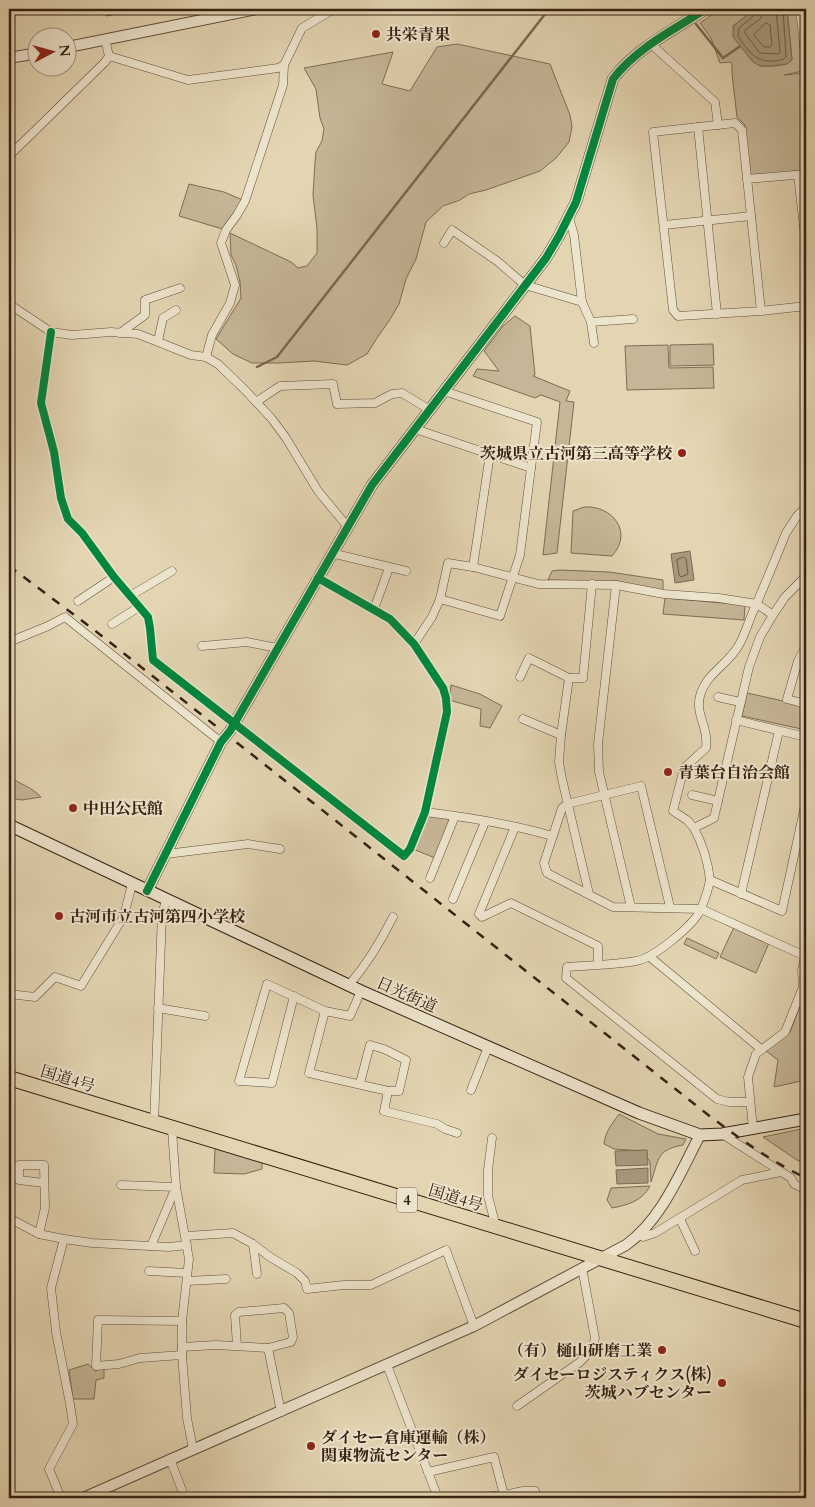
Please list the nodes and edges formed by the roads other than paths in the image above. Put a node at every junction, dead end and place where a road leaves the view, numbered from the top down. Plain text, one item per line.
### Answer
1 (257, 9) edge
2 (334, 9) edge
3 (706, 9) edge
4 (800, 9) edge
5 (105, 39) junction
6 (78, 45) edge
7 (652, 45) junction
8 (28, 55) edge
9 (109, 56) junction
10 (9, 58) edge
11 (806, 63) edge
12 (284, 64) junction
13 (718, 125) junction
14 (698, 127) junction
15 (9, 156) edge
16 (802, 174) edge
17 (747, 179) junction
18 (751, 216) junction
19 (569, 218) junction
20 (707, 220) junction
21 (664, 225) junction
22 (444, 243) dead end
23 (806, 244) edge
24 (526, 285) junction
25 (180, 288) dead end
26 (582, 302) junction
27 (9, 304) edge
28 (806, 306) edge
29 (176, 310) dead end
30 (761, 311) junction
31 (716, 314) junction
32 (633, 319) dead end
33 (591, 322) junction
34 (51, 332) junction
35 (120, 333) junction
36 (158, 341) junction
37 (594, 343) dead end
38 (206, 357) junction
39 (444, 391) junction
40 (256, 402) junction
41 (430, 410) junction
42 (415, 429) junction
43 (490, 454) junction
44 (531, 468) junction
45 (806, 507) edge
46 (347, 526) junction
47 (331, 553) junction
48 (473, 567) junction
49 (389, 568) junction
50 (172, 571) dead end
51 (406, 571) dead end
52 (806, 576) edge
53 (114, 577) junction
54 (318, 578) junction
55 (511, 578) junction
56 (592, 584) junction
57 (616, 585) junction
58 (130, 596) junction
59 (440, 599) junction
60 (78, 601) dead end
61 (756, 604) junction
62 (140, 607) junction
63 (374, 609) junction
64 (773, 614) junction
65 (112, 624) dead end
66 (9, 642) edge
67 (414, 644) junction
68 (202, 646) dead end
69 (806, 646) edge
70 (277, 648) junction
71 (520, 677) dead end
72 (568, 678) junction
73 (718, 697) dead end
74 (740, 702) junction
75 (806, 704) edge
76 (523, 719) dead end
77 (736, 720) junction
78 (234, 723) junction
79 (779, 732) junction
80 (561, 735) junction
81 (806, 738) edge
82 (221, 742) junction
83 (692, 795) dead end
84 (604, 796) junction
85 (718, 801) junction
86 (806, 801) edge
87 (567, 804) junction
88 (425, 812) junction
89 (455, 816) junction
90 (485, 822) junction
91 (9, 825) edge
92 (515, 827) junction
93 (694, 828) junction
94 (552, 836) junction
95 (280, 849) dead end
96 (166, 854) junction
97 (430, 878) dead end
98 (710, 880) junction
99 (132, 884) junction
100 (147, 891) junction
101 (589, 894) junction
102 (741, 894) junction
103 (453, 898) dead end
104 (166, 900) junction
105 (631, 907) junction
106 (670, 907) junction
107 (701, 909) junction
108 (393, 916) dead end
109 (806, 955) edge
110 (650, 957) junction
111 (598, 964) junction
112 (349, 985) junction
113 (361, 991) junction
114 (9, 994) edge
115 (294, 996) junction
116 (158, 1008) junction
117 (325, 1011) junction
118 (205, 1016) dead end
119 (488, 1047) junction
120 (761, 1049) junction
121 (9, 1078) edge
122 (360, 1083) junction
123 (470, 1090) dead end
124 (388, 1091) junction
125 (750, 1102) junction
126 (806, 1119) edge
127 (154, 1123) junction
128 (172, 1129) junction
129 (753, 1129) junction
130 (458, 1133) dead end
131 (722, 1134) junction
132 (700, 1135) junction
133 (492, 1138) dead end
134 (781, 1172) junction
135 (44, 1183) dead end
136 (121, 1185) dead end
137 (176, 1187) junction
138 (806, 1190) edge
139 (9, 1218) edge
140 (680, 1218) junction
141 (496, 1227) junction
142 (39, 1234) junction
143 (639, 1235) junction
144 (186, 1236) junction
145 (64, 1239) junction
146 (253, 1244) junction
147 (187, 1245) junction
148 (151, 1246) junction
149 (695, 1251) dead end
150 (600, 1259) junction
151 (582, 1268) junction
152 (149, 1271) dead end
153 (257, 1274) dead end
154 (187, 1277) junction
155 (226, 1279) dead end
156 (182, 1321) junction
157 (806, 1322) edge
158 (474, 1326) junction
159 (237, 1346) junction
160 (268, 1348) junction
161 (182, 1351) junction
162 (386, 1365) junction
163 (517, 1406) dead end
164 (281, 1412) junction
165 (192, 1449) junction
166 (170, 1459) junction
167 (428, 1472) junction
168 (504, 1495) junction
169 (61, 1498) edge
170 (83, 1498) edge
171 (185, 1498) edge
172 (438, 1498) edge
173 (471, 1498) edge
174 (536, 1498) edge

1 - 5 street
2 - 12 street
3 - 7 street
4 - 11 street
5 - 6 street
5 - 9 street
7 - 13 street
7 - 19 street
8 - 10 street
9 - 12 street
9 - 15 street
12 - 38 street
13 - 14 street
13 - 17 street
14 - 20 street
14 - 21 street
16 - 17 street
16 - 23 street
17 - 18 street
18 - 20 street
18 - 30 street
19 - 24 street
19 - 26 street
20 - 21 street
20 - 31 street
21 - 31 street
22 - 24 street
24 - 26 street
24 - 39 street
25 - 35 street
26 - 33 street
27 - 34 street
28 - 30 street
29 - 36 street
30 - 31 street
32 - 33 street
33 - 37 street
34 - 35 street
34 - 53 street
35 - 36 street
36 - 38 street
38 - 40 street
39 - 41 street
39 - 44 street
40 - 41 street
40 - 46 street
41 - 42 street
42 - 43 street
42 - 46 street
43 - 44 street
43 - 48 street
44 - 55 street
45 - 61 street
46 - 47 street
47 - 49 street
47 - 54 street
48 - 55 street
48 - 59 street
49 - 51 street
49 - 63 street
50 - 58 street
52 - 64 street
53 - 58 street
53 - 60 street
54 - 63 street
54 - 70 street
55 - 56 street
55 - 59 street
56 - 57 street
56 - 72 street
57 - 61 street
57 - 84 street
58 - 62 street
59 - 67 street
61 - 64 street
61 - 93 street
62 - 65 street
62 - 78 street
63 - 67 street
64 - 74 street
66 - 82 street
67 - 88 street
68 - 70 street
69 - 75 street
70 - 78 street
71 - 72 street
72 - 80 street
73 - 74 street
74 - 77 street
76 - 80 street
77 - 79 street
77 - 85 street
78 - 82 street
78 - 88 street
79 - 81 street
79 - 102 street
80 - 87 street
82 - 96 street
83 - 85 street
84 - 87 street
84 - 105 street
84 - 106 street
85 - 93 street
86 - 102 street
87 - 94 street
87 - 101 street
88 - 89 street
89 - 90 street
89 - 97 street
90 - 92 street
90 - 103 street
91 - 99 main road, 日光街道
92 - 94 street
92 - 111 street
93 - 98 street
94 - 101 street
95 - 96 street
96 - 100 street
98 - 102 street
98 - 107 street
99 - 100 main road, 日光街道
99 - 114 street
100 - 104 main road, 日光街道
101 - 105 street
104 - 112 main road, 日光街道
104 - 116 street
105 - 106 street
106 - 107 street
107 - 109 street
107 - 110 street
108 - 112 street
109 - 120 street
110 - 111 street
110 - 120 street
111 - 125 street
112 - 113 main road, 日光街道
113 - 117 street
113 - 119 main road, 日光街道
115 - 115 street
115 - 117 street
116 - 118 street
116 - 127 street
117 - 122 street
119 - 123 street
119 - 132 main road, 日光街道
120 - 125 street
121 - 127 highway, 国道4号 / 4
122 - 124 street
122 - 124 street
124 - 130 street
125 - 129 street
126 - 129 main road, 日光街道
127 - 128 highway, 国道4号 / 4
128 - 137 street
128 - 141 highway, 国道4号 / 4
129 - 131 main road, 日光街道
131 - 132 main road, 日光街道
131 - 134 street
132 - 143 street
133 - 141 street
134 - 138 street
134 - 140 street
135 - 142 street
136 - 137 street
137 - 144 street
137 - 148 street
139 - 142 street
140 - 143 street
140 - 149 street
141 - 150 highway, 国道4号 / 4
142 - 145 street
143 - 150 street
144 - 146 street
144 - 147 street
145 - 148 street
145 - 169 street
146 - 153 street
146 - 158 street
147 - 148 street
147 - 154 street
150 - 151 street
150 - 157 highway, 国道4号 / 4
151 - 158 street
151 - 163 street
152 - 154 street
154 - 155 street
154 - 156 street
156 - 161 street
156 - 161 street
158 - 162 street
159 - 160 street
159 - 160 street
159 - 161 street
160 - 164 street
161 - 165 street
162 - 164 street
162 - 167 street
164 - 165 street
165 - 166 street
166 - 170 street
166 - 171 street
167 - 168 street
167 - 172 street
168 - 173 street
168 - 174 street

